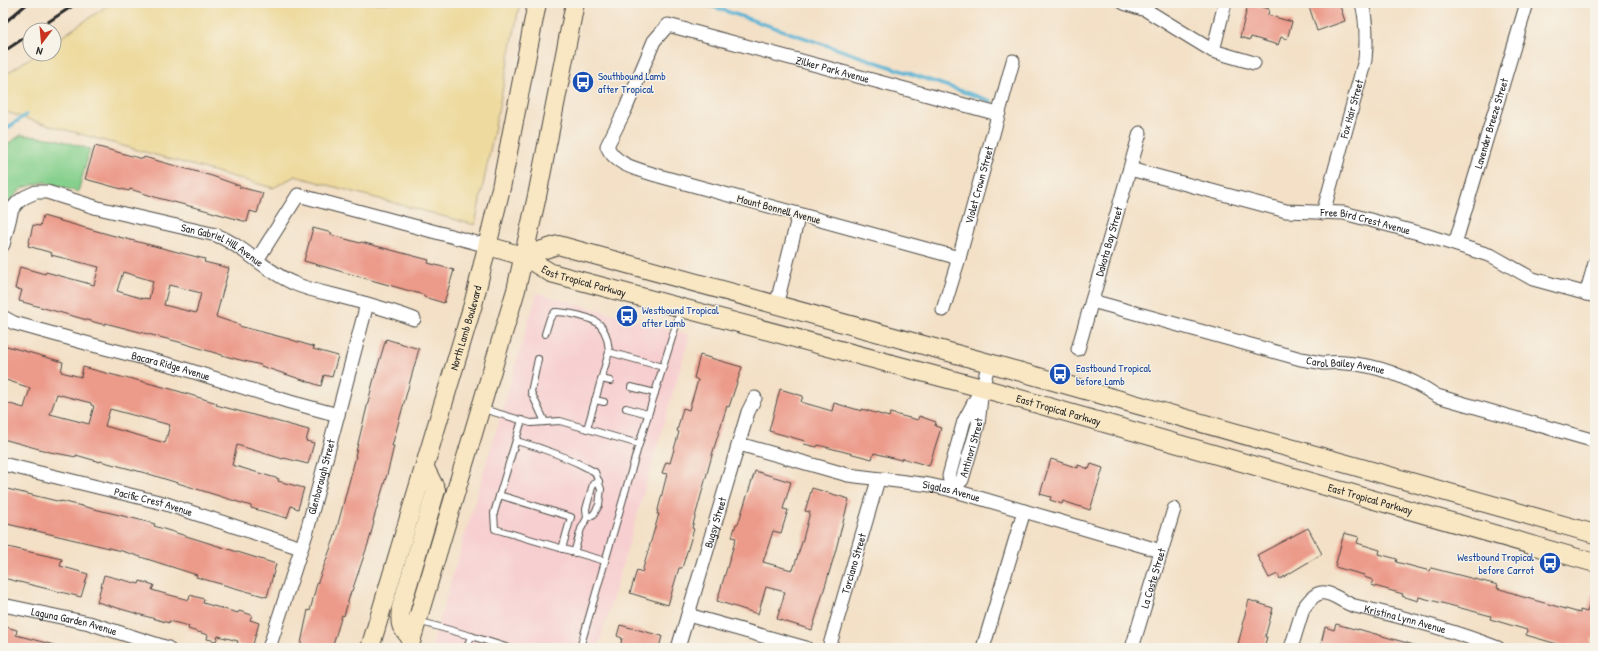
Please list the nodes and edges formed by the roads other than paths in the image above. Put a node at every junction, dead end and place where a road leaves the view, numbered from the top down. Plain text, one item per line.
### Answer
1 (537, 3) edge
2 (574, 3) edge
3 (1124, 3) edge
4 (1226, 3) edge
5 (1362, 3) edge
6 (1527, 3) edge
7 (1213, 51) junction
8 (1013, 61) dead end
9 (1254, 63) dead end
10 (998, 114) junction
11 (1140, 133) dead end
12 (607, 146) joint
13 (1130, 169) junction
14 (1323, 213) junction
15 (799, 214) junction
16 (1455, 244) junction
17 (3, 245) edge
18 (488, 246) junction
19 (523, 256) junction
20 (959, 258) junction
21 (257, 260) junction
22 (1595, 263) edge
23 (1590, 295) edge
24 (1092, 301) junction
25 (367, 304) junction
26 (776, 306) junction
27 (681, 308) junction
28 (943, 310) dead end
29 (3, 317) edge
30 (414, 319) dead end
31 (545, 334) dead end
32 (1078, 350) dead end
33 (609, 352) junction
34 (538, 359) dead end
35 (989, 363) junction
36 (663, 367) junction
37 (601, 379) junction
38 (610, 381) dead end
39 (631, 387) dead end
40 (982, 388) junction
41 (655, 394) junction
42 (755, 398) dead end
43 (595, 400) junction
44 (604, 402) dead end
45 (482, 408) junction
46 (626, 408) dead end
47 (648, 414) junction
48 (338, 415) junction
49 (522, 420) junction
50 (544, 422) junction
51 (587, 429) junction
52 (516, 441) junction
53 (1595, 441) edge
54 (639, 444) junction
55 (739, 444) junction
56 (3, 464) edge
57 (425, 468) junction
58 (878, 480) junction
59 (599, 481) junction
60 (952, 490) junction
61 (499, 495) junction
62 (1174, 509) dead end
63 (1024, 511) junction
64 (587, 518) junction
65 (1595, 534) edge
66 (301, 548) junction
67 (562, 550) junction
68 (1161, 551) junction
69 (574, 553) junction
70 (605, 561) junction
71 (1595, 563) edge
72 (3, 605) edge
73 (688, 615) junction
74 (417, 621) junction
75 (470, 636) junction
76 (410, 643) edge
77 (168, 648) edge
78 (269, 648) edge
79 (370, 648) edge
80 (467, 648) edge
81 (509, 648) edge
82 (580, 648) edge
83 (678, 648) edge
84 (806, 648) edge
85 (829, 648) edge
86 (983, 648) edge
87 (1132, 648) edge
88 (1291, 648) edge
89 (1498, 648) edge

1 - 18 main road, North Lamb Boulevard
2 - 19 main road
3 - 7 street
4 - 7 street
5 - 14 street, Fox Hair Street
6 - 16 street, Lavender Breeze Street
7 - 9 street
8 - 10 street, Violet Crown Street
10 - 12 street, Zilker Park Avenue
10 - 20 street, Violet Crown Street
11 - 13 street, Dakota Bay Street
12 - 15 street, Mount Bonnell Avenue
13 - 14 street, Free Bird Crest Avenue
13 - 24 street, Dakota Bay Street
14 - 16 street, Free Bird Crest Avenue
15 - 20 street, Mount Bonnell Avenue
15 - 26 street
16 - 23 street, Free Bird Crest Avenue
17 - 21 street, San Gabriel Hill Avenue
18 - 19 main road, East Tropical Parkway
18 - 21 street, East Tropical Parkway
18 - 57 main road, North Lamb Boulevard
19 - 26 main road, East Tropical Parkway
19 - 27 main road, East Tropical Parkway
19 - 45 main road
20 - 28 street, Violet Crown Street
21 - 25 street, San Gabriel Hill Avenue
22 - 23 street
24 - 32 street, Dakota Bay Street
24 - 53 street, Carol Bailey Avenue
25 - 30 street, San Gabriel Hill Avenue
25 - 48 street, Glenborough Street
26 - 35 main road, East Tropical Parkway
27 - 36 lane
27 - 40 main road, East Tropical Parkway
29 - 48 street, Bacara Ridge Avenue
31 - 33 lane
33 - 36 lane
33 - 37 lane
34 - 50 lane
35 - 40 street, Antinori Street
35 - 65 main road, East Tropical Parkway
36 - 41 lane
37 - 38 lane
37 - 43 lane
39 - 41 lane
40 - 60 street, Antinori Street
40 - 71 main road, East Tropical Parkway
41 - 47 lane
42 - 55 street, Bugsy Street
43 - 44 lane
43 - 51 lane
45 - 49 lane
45 - 74 main road
46 - 47 lane
47 - 54 lane
48 - 66 street, Glenborough Street
49 - 50 lane
49 - 52 lane
50 - 51 lane
51 - 54 lane
52 - 59 lane
52 - 61 lane
54 - 70 lane
55 - 58 street, Sigalas Avenue
55 - 73 street, Bugsy Street
56 - 66 street, Pacific Crest Avenue
57 - 76 main road
57 - 79 main road, North Lamb Boulevard
58 - 60 street, Sigalas Avenue
58 - 85 street, Torciano Street
59 - 64 lane
59 - 64 lane
60 - 63 street, Sigalas Avenue
61 - 67 lane
61 - 67 lane
62 - 68 street, La Coste Street
63 - 68 street, Sigalas Avenue
63 - 86 street
64 - 69 lane
66 - 78 street, Glenborough Street
67 - 69 lane
68 - 87 street, La Coste Street
69 - 70 lane
70 - 82 lane
72 - 77 street, Laguna Garden Avenue
73 - 83 street, Bugsy Street
73 - 84 street
74 - 75 lane
74 - 76 main road
75 - 80 lane
75 - 81 lane
88 - 89 street, Kristina Lynn Avenue

